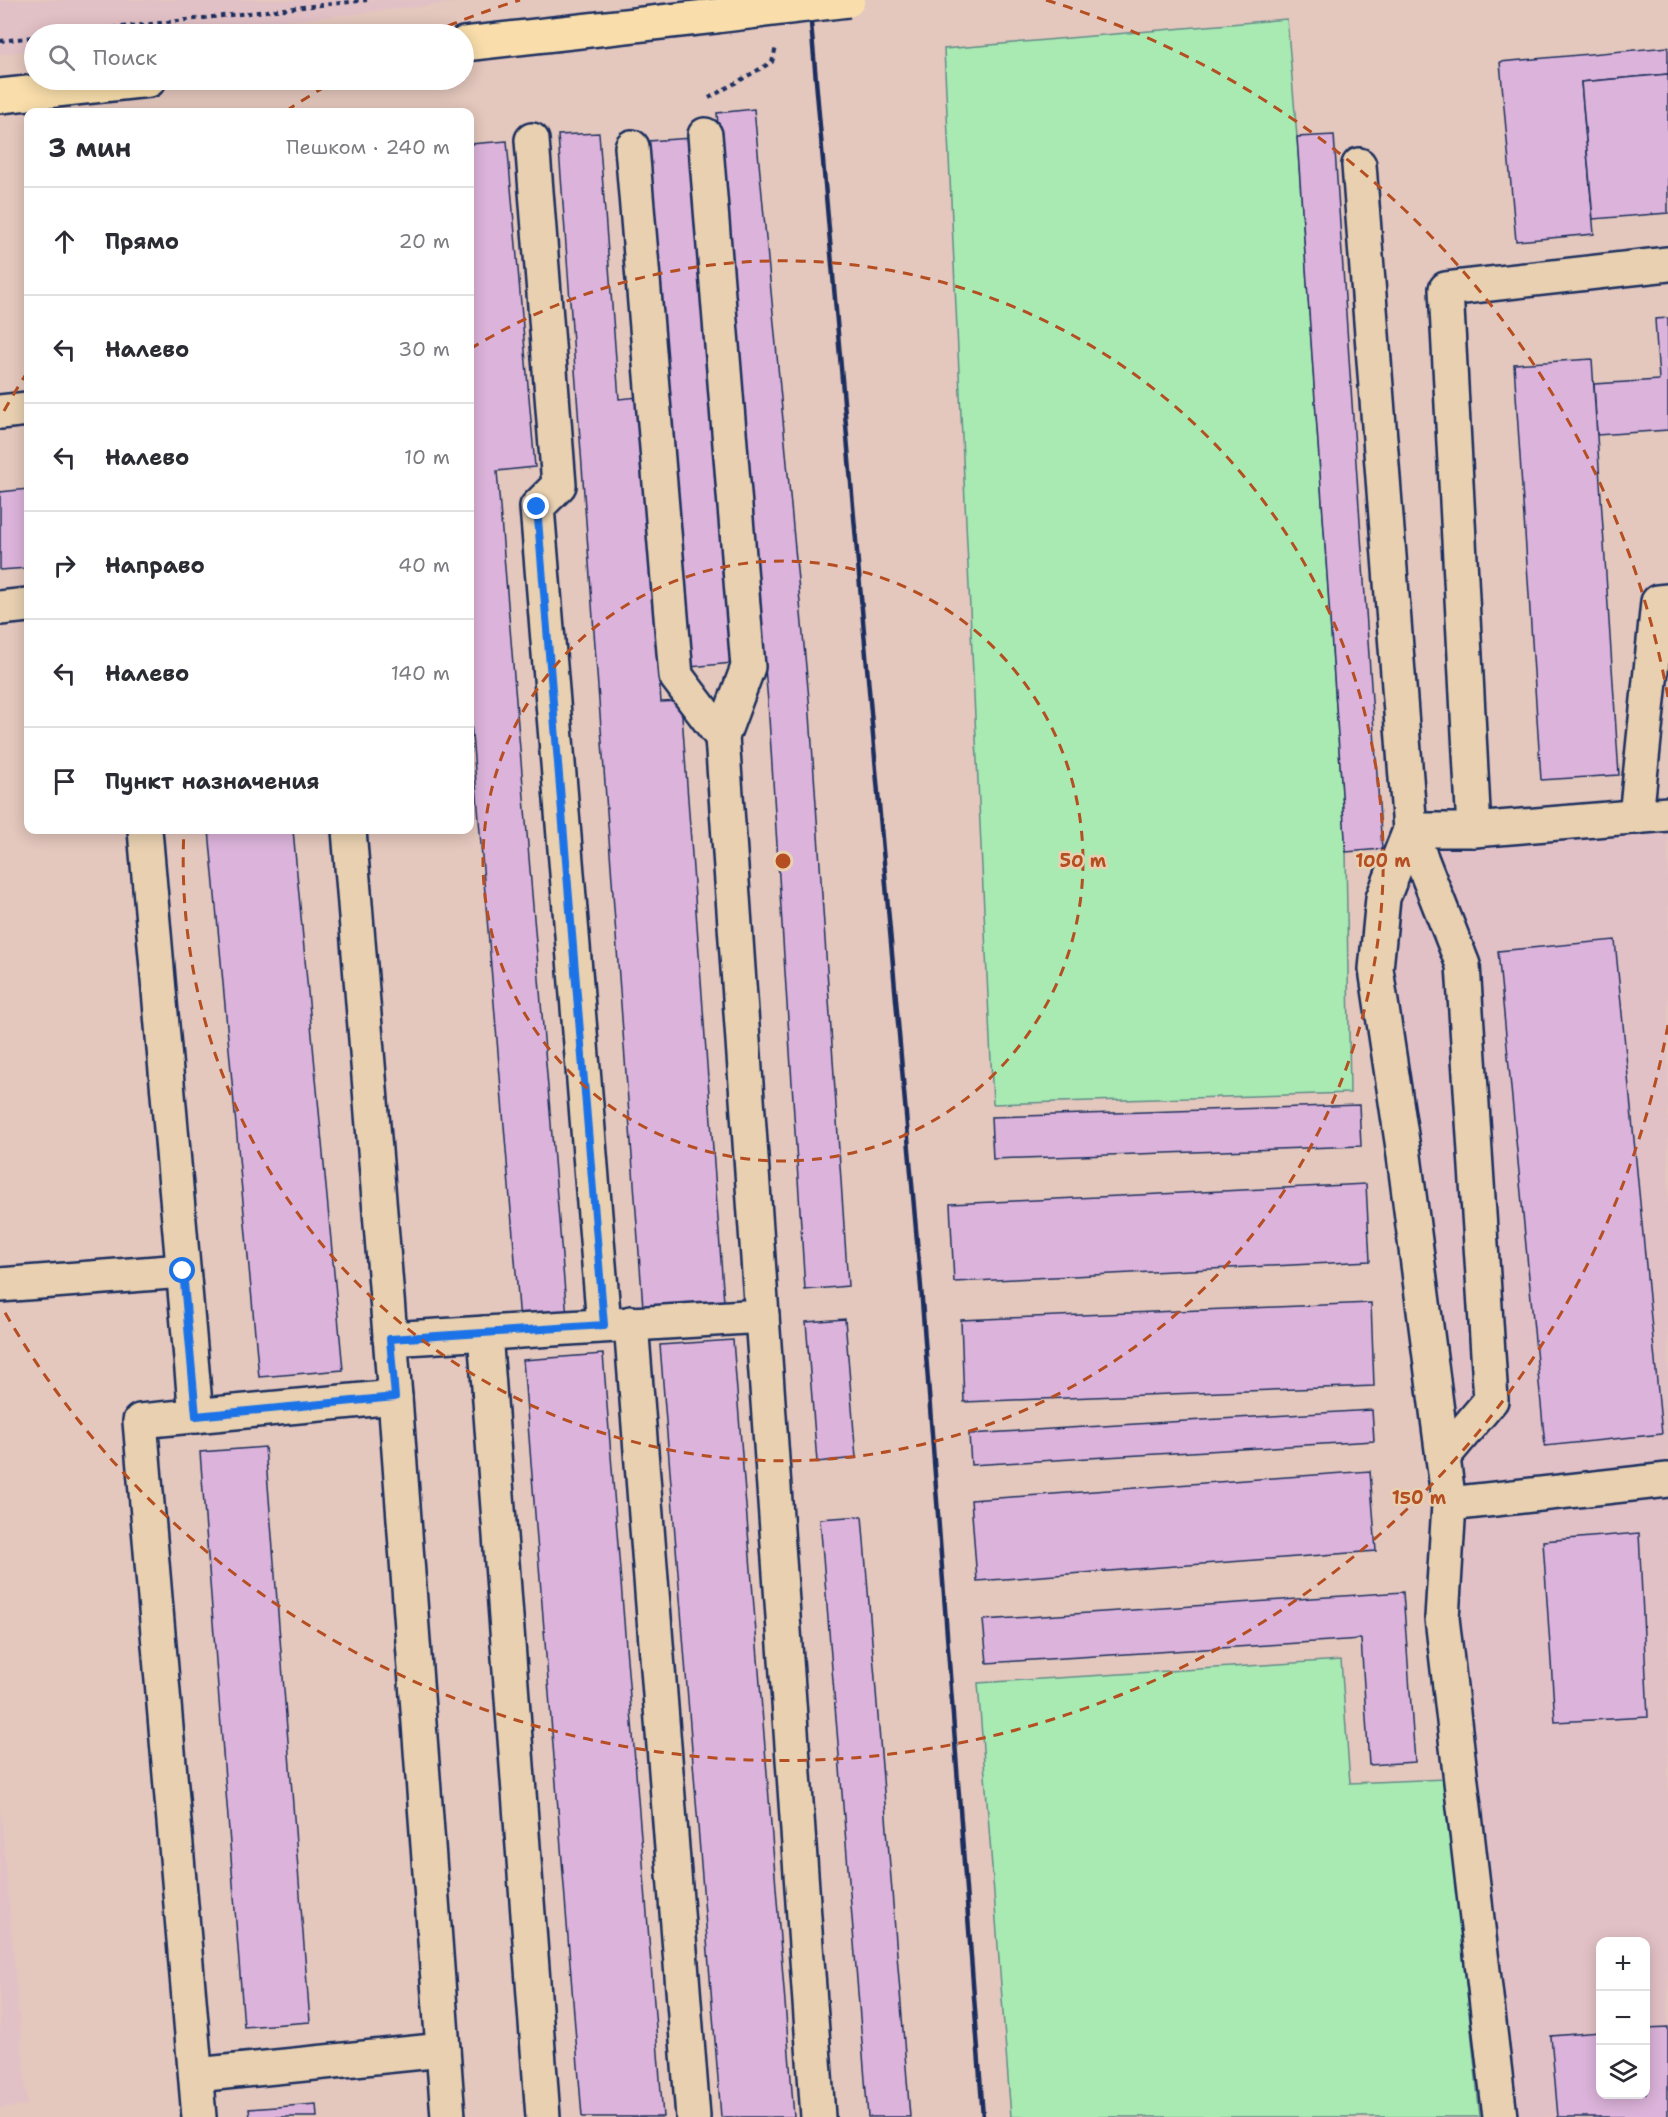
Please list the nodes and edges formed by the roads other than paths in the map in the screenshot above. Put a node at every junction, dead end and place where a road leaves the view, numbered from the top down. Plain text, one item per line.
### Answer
1 (848, 0) edge
2 (474, 43) edge
3 (56, 90) edge
4 (0, 96) edge
5 (702, 119) road end
6 (532, 140) dead end
7 (632, 147) dead end
8 (1359, 165) dead end
9 (1668, 264) edge
10 (24, 409) edge
11 (0, 412) edge
12 (1668, 601) edge
13 (24, 605) edge
14 (0, 608) edge
15 (722, 737) junction
16 (1652, 816) edge
17 (1410, 830) junction
18 (1474, 830) junction
19 (146, 834) edge
20 (349, 834) edge
21 (183, 1271) junction
22 (0, 1285) edge
23 (762, 1316) junction
24 (617, 1324) junction
25 (485, 1333) junction
26 (390, 1339) junction
27 (395, 1397) junction
28 (196, 1416) junction
29 (1443, 1457) junction
30 (1668, 1480) edge
31 (1449, 1504) junction
32 (443, 2050) junction
33 (196, 2075) junction
34 (199, 2117) edge
35 (448, 2117) edge
36 (543, 2117) edge
37 (693, 2117) edge
38 (818, 2117) edge
39 (1500, 2117) edge

1 - 2 main road, bridge
3 - 4 main road
5 - 15 lane
6 - 24 lane
7 - 15 lane
8 - 17 lane
9 - 18 lane
10 - 11 lane
12 - 16 lane
13 - 14 lane
15 - 23 lane
16 - 18 lane
17 - 18 lane
17 - 29 lane
17 - 29 lane
19 - 21 lane
20 - 26 lane
21 - 22 lane
21 - 28 lane
23 - 24 lane
23 - 38 lane
24 - 25 lane
24 - 37 lane
25 - 26 lane
25 - 36 lane
26 - 27 lane
27 - 28 lane
27 - 32 lane
28 - 33 lane
29 - 31 lane
30 - 31 lane
31 - 39 lane
32 - 33 lane
32 - 35 lane
33 - 34 lane

